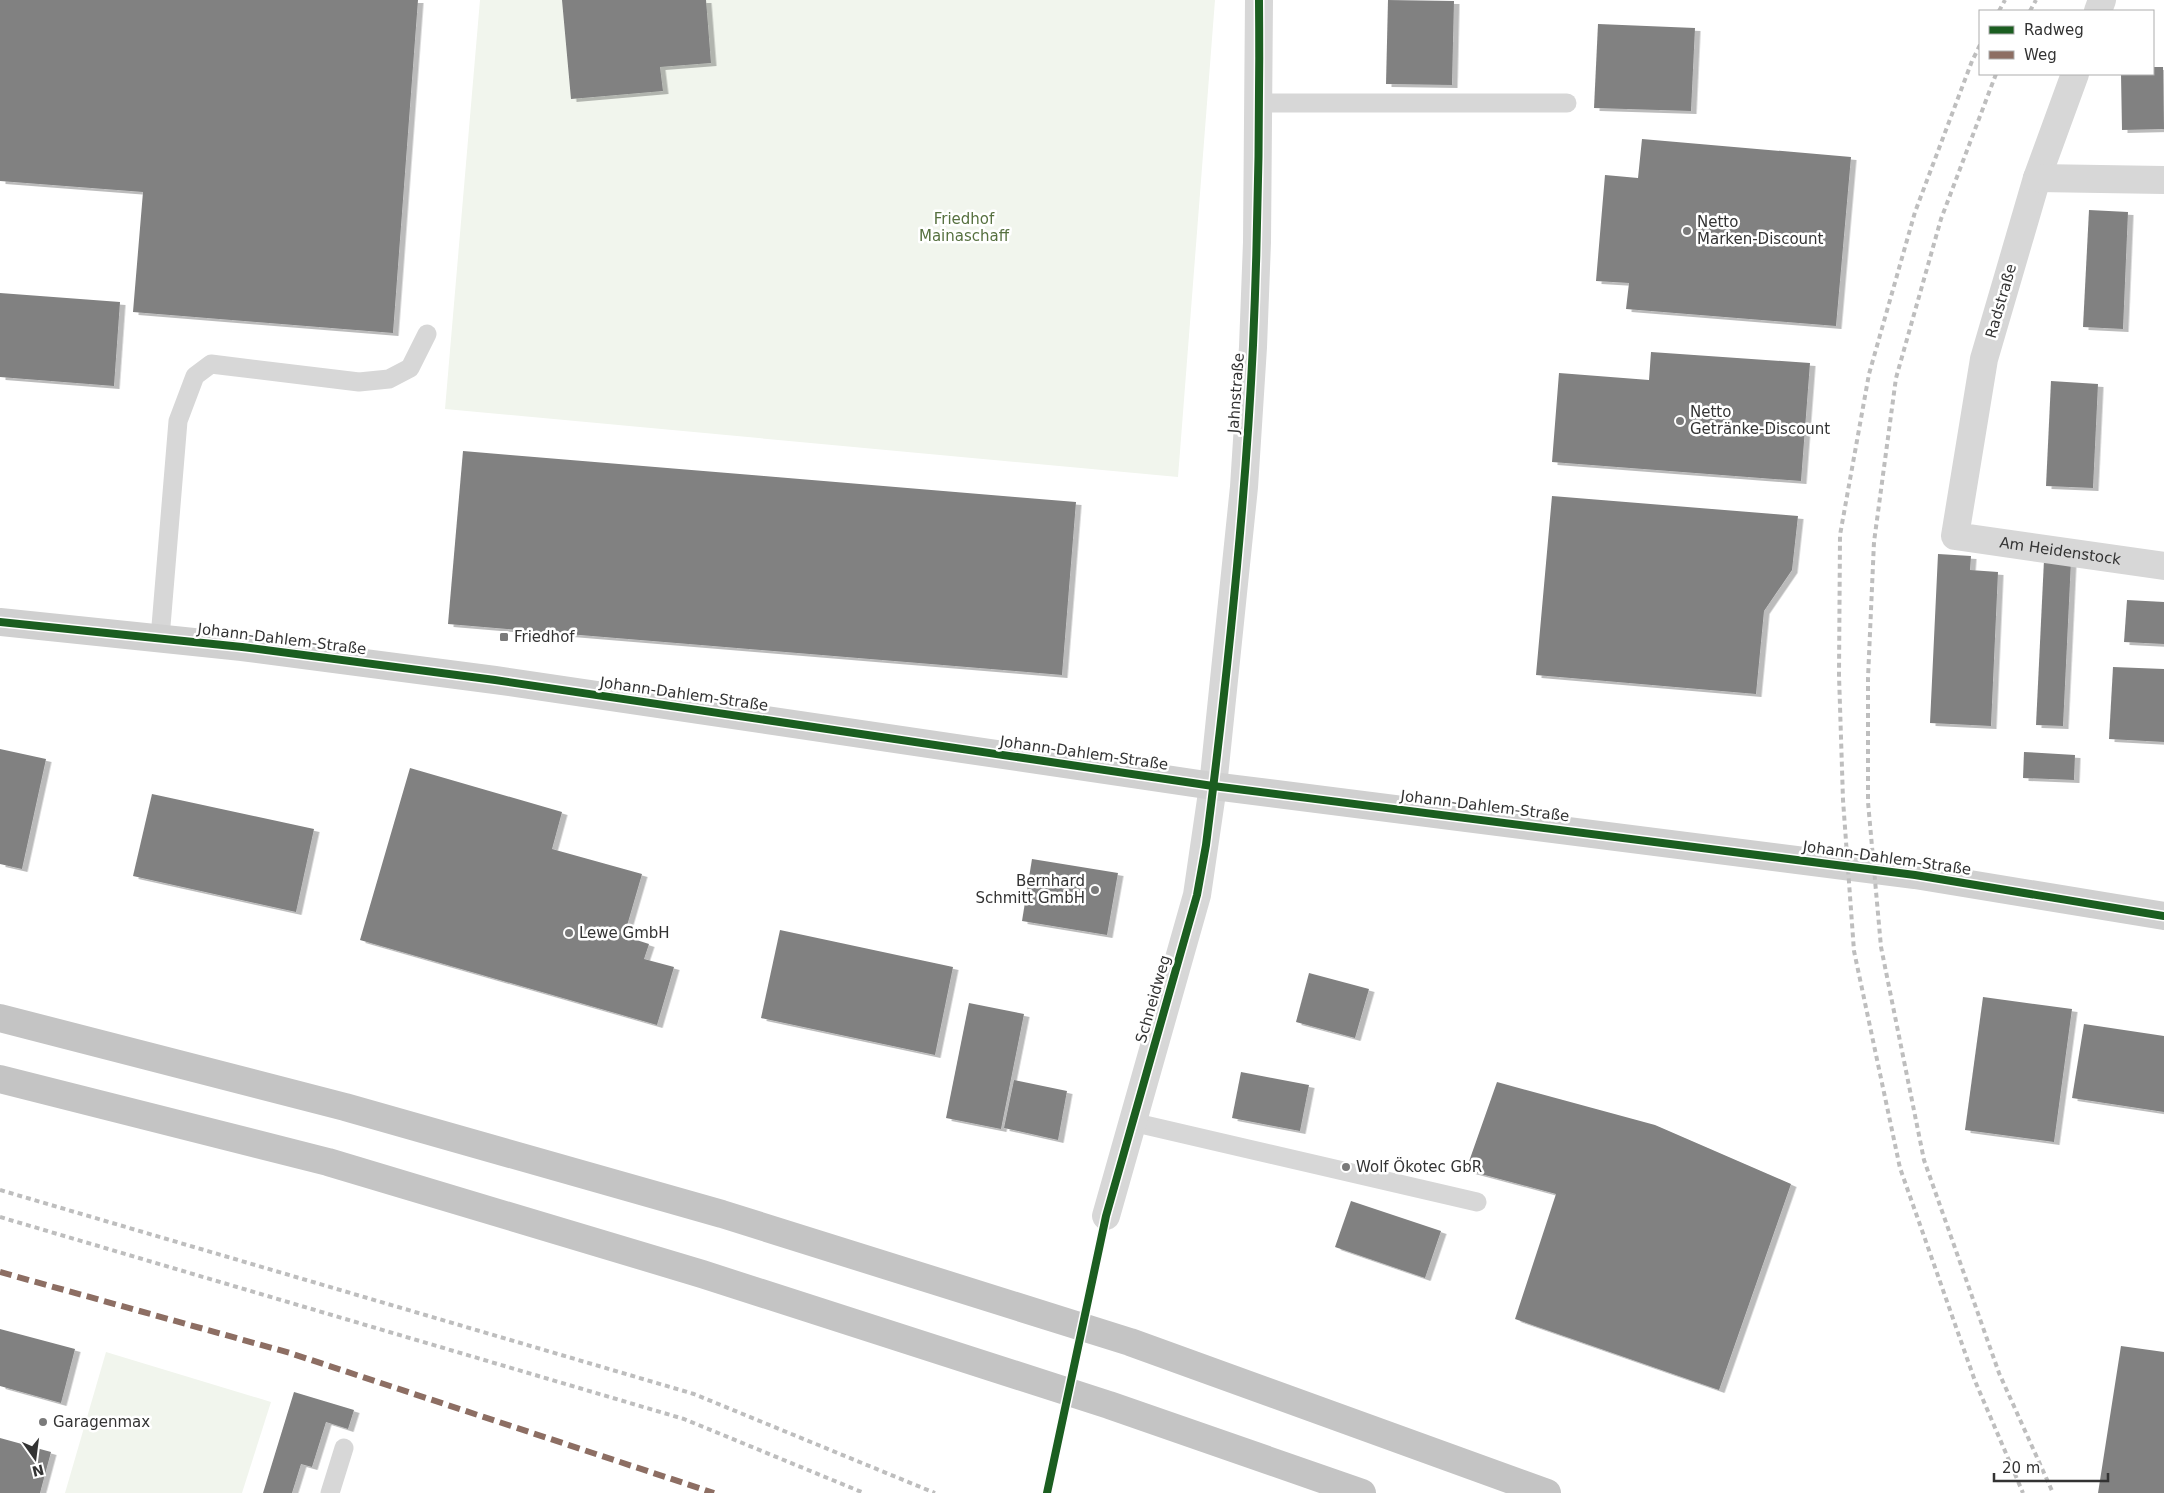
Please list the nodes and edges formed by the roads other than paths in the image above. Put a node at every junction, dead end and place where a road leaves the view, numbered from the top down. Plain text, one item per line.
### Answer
1 (1259, 0) edge
2 (2075, 75) edge
3 (1260, 103) junction
4 (1567, 103) dead end
5 (2037, 178) junction
6 (2164, 180) edge
7 (427, 334) dead end
8 (1956, 536) joint
9 (2164, 566) edge
10 (0, 622) edge
11 (160, 638) junction
12 (1214, 786) junction
13 (2164, 916) edge
14 (0, 1018) edge
15 (0, 1079) edge
16 (1132, 1122) junction
17 (1477, 1202) dead end
18 (1106, 1216) dead end
19 (344, 1448) dead end
20 (330, 1493) edge
21 (1362, 1493) edge
22 (1547, 1493) edge

1 - 3 street, Jahnstraße
2 - 5 street, Radstraße
3 - 4 lane
3 - 12 street, Jahnstraße
5 - 6 street
5 - 8 street, Radstraße
7 - 11 lane
8 - 9 street, Am Heidenstock
10 - 11 street, Johann-Dahlem-Straße
11 - 12 street, Johann-Dahlem-Straße
12 - 13 street, Johann-Dahlem-Straße
12 - 16 street, Schneidweg
14 - 22 highway
15 - 21 highway
16 - 17 lane
16 - 18 street, Schneidweg
19 - 20 lane

